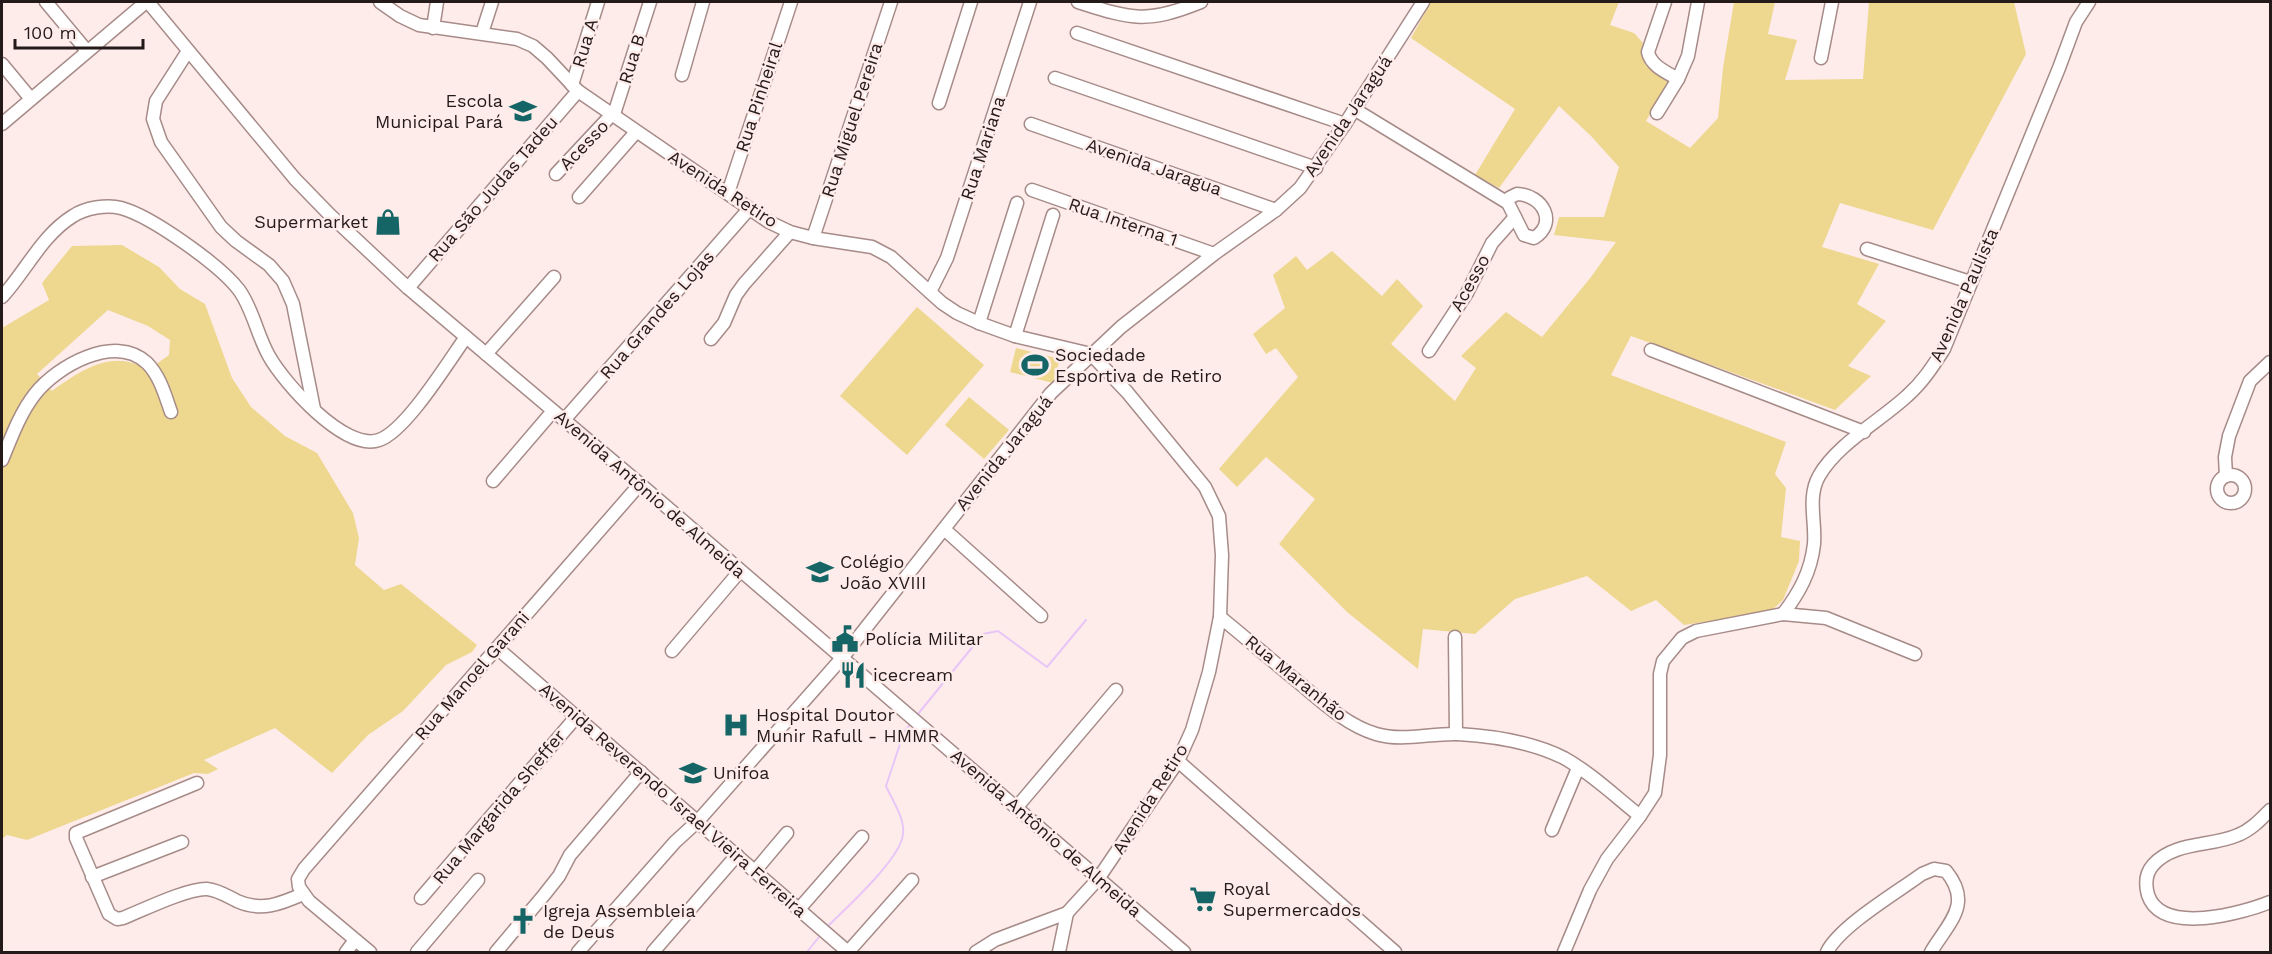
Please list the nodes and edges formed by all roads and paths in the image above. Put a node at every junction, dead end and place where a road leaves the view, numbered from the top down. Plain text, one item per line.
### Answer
1 (46, 2) edge
2 (147, 2) edge
3 (380, 2) edge
4 (437, 2) edge
5 (492, 2) edge
6 (598, 2) edge
7 (650, 2) edge
8 (704, 2) edge
9 (791, 2) edge
10 (891, 2) edge
11 (971, 2) edge
12 (1030, 2) edge
13 (1078, 2) edge
14 (1201, 2) edge
15 (1422, 2) edge
16 (1665, 2) edge
17 (1698, 2) edge
18 (1832, 2) edge
19 (2089, 2) edge
20 (433, 28) junction
21 (482, 33) junction
22 (1077, 33) dead end
23 (87, 51) junction
24 (188, 51) junction
25 (1821, 58) dead end
26 (2, 64) edge
27 (682, 75) dead end
28 (1055, 78) dead end
29 (1678, 79) junction
30 (575, 88) junction
31 (31, 99) junction
32 (939, 104) dead end
33 (1354, 109) junction
34 (1657, 112) dead end
35 (612, 115) junction
36 (2, 124) edge
37 (1031, 124) dead end
38 (1345, 124) junction
39 (636, 132) junction
40 (1316, 168) junction
41 (556, 174) dead end
42 (1032, 190) dead end
43 (728, 194) junction
44 (579, 197) dead end
45 (1017, 203) dead end
46 (1508, 203) junction
47 (749, 209) junction
48 (1276, 210) junction
49 (1053, 215) dead end
50 (1515, 217) junction
51 (790, 232) junction
52 (813, 238) junction
53 (1867, 249) dead end
54 (1214, 254) junction
55 (554, 277) dead end
56 (1970, 282) junction
57 (408, 288) junction
58 (930, 292) junction
59 (2, 297) edge
60 (979, 323) junction
61 (1015, 336) junction
62 (466, 337) junction
63 (711, 339) dead end
64 (1651, 350) dead end
65 (1429, 351) dead end
66 (486, 354) junction
67 (1091, 354) junction
68 (2271, 362) edge
69 (314, 409) junction
70 (553, 411) junction
71 (171, 412) dead end
72 (564, 420) junction
73 (1864, 432) junction
74 (2, 460) edge
75 (2226, 476) dead end
76 (493, 481) dead end
77 (640, 484) junction
78 (944, 529) junction
79 (741, 572) junction
80 (1783, 614) junction
81 (1041, 616) dead end
82 (1220, 617) junction
83 (1455, 637) dead end
84 (497, 648) junction
85 (672, 651) dead end
86 (1915, 654) dead end
87 (842, 658) junction
88 (1116, 690) dead end
89 (577, 716) junction
90 (1456, 734) junction
91 (1178, 761) junction
92 (1578, 768) junction
93 (641, 772) junction
94 (197, 783) dead end
95 (1016, 808) junction
96 (2271, 810) edge
97 (1640, 816) junction
98 (698, 821) junction
99 (1552, 830) dead end
100 (787, 833) dead end
101 (862, 837) dead end
102 (182, 842) dead end
103 (737, 855) junction
104 (755, 871) junction
105 (92, 877) junction
106 (1098, 879) junction
107 (478, 880) dead end
108 (912, 880) dead end
109 (303, 894) junction
110 (421, 898) dead end
111 (2271, 902) edge
112 (799, 909) junction
113 (1067, 913) junction
114 (355, 940) junction
115 (346, 952) edge
116 (370, 952) edge
117 (417, 952) edge
118 (496, 952) edge
119 (578, 952) edge
120 (653, 952) edge
121 (848, 952) edge
122 (976, 952) edge
123 (1059, 952) edge
124 (1184, 952) edge
125 (1395, 952) edge
126 (1564, 952) edge
127 (1827, 952) edge
128 (1931, 952) edge

1 - 23 street
2 - 23 street
2 - 24 street, Avenida Antônio de Almeida
3 - 20 street, Avenida Retiro
4 - 20 street
5 - 21 street
6 - 30 street, Rua A
7 - 35 street, Rua B
8 - 27 street
9 - 43 street, Rua Pinheiral
10 - 52 street, Rua Miguel Pereira
11 - 32 street
12 - 58 street, Rua Mariana
13 - 14 street
15 - 33 street, Avenida Jaraguá
16 - 29 street
17 - 29 street
18 - 25 street
19 - 56 street, Avenida Paulista
20 - 21 street, Avenida Retiro
21 - 30 street, Avenida Retiro
22 - 38 street
23 - 31 street
24 - 57 street, Avenida Antônio de Almeida
24 - 69 street
26 - 31 street
28 - 40 street
29 - 34 street
30 - 35 street, Avenida Retiro
30 - 57 street, Rua São Judas Tadeu
31 - 36 street
33 - 38 street, Avenida Jaraguá
33 - 46 street
35 - 39 street, Avenida Retiro
35 - 41 street, Acesso
37 - 48 street, Avenida Jaragua
38 - 40 street, Avenida Jaraguá
39 - 43 street, Avenida Retiro
39 - 44 street
40 - 48 street, Avenida Jaraguá
42 - 54 street, Rua Interna 1
43 - 47 street, Avenida Retiro
45 - 60 street
46 - 50 street
46 - 50 street
47 - 51 street, Avenida Retiro
47 - 72 street, Rua Grandes Lojas
48 - 54 street, Avenida Jaraguá
49 - 61 street
50 - 65 street, Acesso
51 - 52 street, Avenida Retiro
51 - 63 street
52 - 58 street, Avenida Retiro
53 - 56 street
54 - 67 street, Avenida Jaraguá
55 - 66 street
56 - 73 street, Avenida Paulista
57 - 62 street, Avenida Antônio de Almeida
58 - 60 street, Avenida Retiro
59 - 69 street
60 - 61 street, Avenida Retiro
61 - 67 street, Avenida Retiro
62 - 66 street, Avenida Antônio de Almeida
62 - 69 street
64 - 73 street
66 - 70 street, Avenida Antônio de Almeida
67 - 78 street, Avenida Jaraguá
67 - 82 street, Avenida Retiro
68 - 75 street
70 - 72 street, Avenida Antônio de Almeida
70 - 76 street
71 - 74 street
72 - 77 street, Avenida Antônio de Almeida
73 - 80 street, Avenida Paulista
77 - 79 street, Avenida Antônio de Almeida
77 - 84 street, Rua Manoel Garani
78 - 81 street
78 - 87 street, Avenida Jaraguá
79 - 85 street
79 - 87 street, Avenida Antônio de Almeida
80 - 86 street
80 - 97 street
82 - 90 street, Rua Maranhão
82 - 91 street, Avenida Retiro
83 - 90 street
84 - 89 street, Avenida Reverendo Israel Vieira Ferreira
84 - 109 street, Rua Manoel Garani
87 - 95 street, Avenida Antônio de Almeida
87 - 98 street, Avenida Jaraguá
88 - 95 street
89 - 93 street, Avenida Reverendo Israel Vieira Ferreira
89 - 110 street, Rua Margarida Sheffer
90 - 92 street, Rua Maranhão
91 - 106 street, Avenida Retiro
91 - 125 street
92 - 97 street, Rua Maranhão
92 - 99 street
93 - 98 street, Avenida Reverendo Israel Vieira Ferreira
93 - 118 street
94 - 105 street
95 - 106 street, Avenida Antônio de Almeida
96 - 111 street
97 - 126 street
98 - 103 street, Avenida Reverendo Israel Vieira Ferreira
98 - 119 street, Avenida Jaraguá
100 - 104 street
101 - 112 street
102 - 105 street
103 - 104 street, Avenida Reverendo Israel Vieira Ferreira
103 - 120 street
104 - 112 street, Avenida Reverendo Israel Vieira Ferreira
105 - 109 street
106 - 113 street, Avenida Retiro
106 - 124 street, Avenida Antônio de Almeida
107 - 117 street
108 - 121 street
109 - 114 street
112 - 121 street, Avenida Reverendo Israel Vieira Ferreira
113 - 122 street
113 - 123 street
114 - 115 street
114 - 116 street
127 - 128 street

